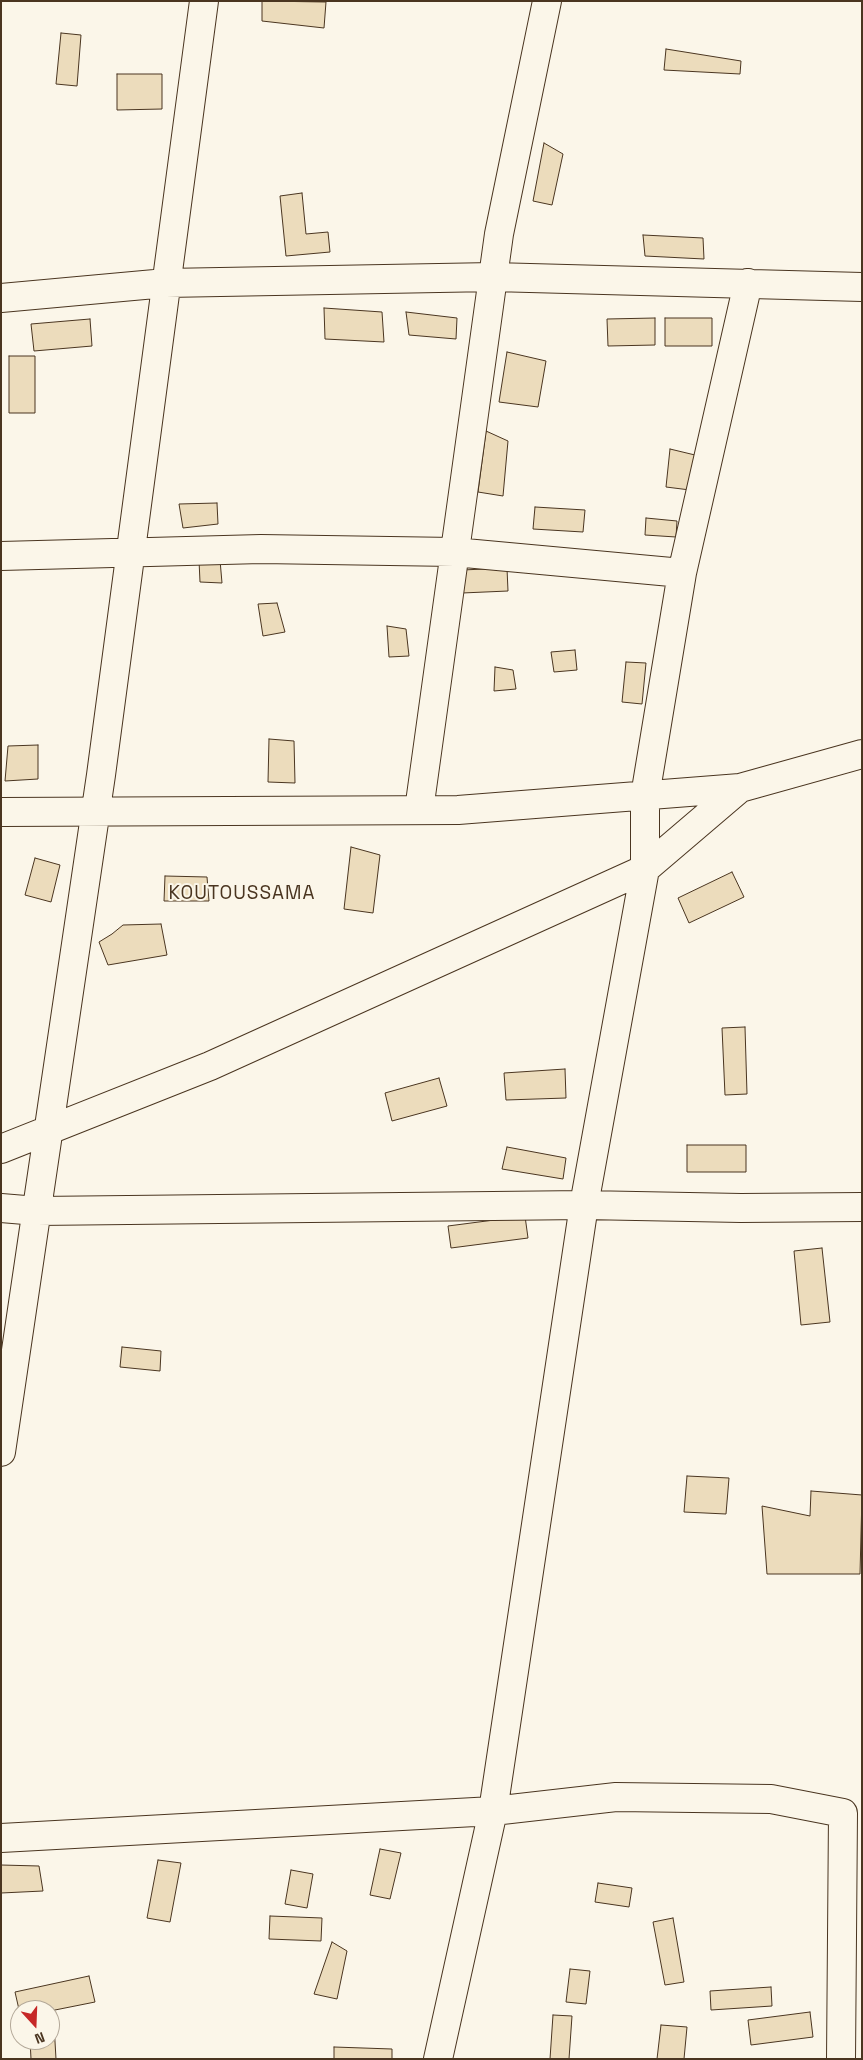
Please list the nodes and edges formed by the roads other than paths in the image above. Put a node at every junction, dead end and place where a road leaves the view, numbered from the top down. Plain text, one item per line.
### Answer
1 (204, 1) edge
2 (547, 1) edge
3 (493, 277) junction
4 (166, 283) junction
5 (748, 283) junction
6 (862, 287) edge
7 (1, 298) edge
8 (131, 551) junction
9 (454, 552) junction
10 (1, 556) edge
11 (682, 573) junction
12 (862, 754) edge
13 (740, 788) junction
14 (644, 796) junction
15 (419, 810) junction
16 (1, 812) edge
17 (96, 813) junction
18 (644, 869) junction
19 (49, 1130) junction
20 (1, 1149) edge
21 (584, 1205) junction
22 (862, 1207) edge
23 (1, 1208) edge
24 (37, 1211) junction
25 (1, 1452) edge
26 (493, 1810) junction
27 (1, 1838) edge
28 (438, 2059) edge
29 (840, 2059) edge

1 - 4 street
2 - 3 street
3 - 4 street
3 - 5 street
3 - 9 street
4 - 7 street
4 - 8 street
5 - 6 street
5 - 11 street
8 - 9 street
8 - 10 street
8 - 17 street
9 - 11 street
9 - 15 street
11 - 14 street
12 - 13 street
13 - 14 street
13 - 18 street
14 - 15 street
14 - 18 street
15 - 17 street
16 - 17 street
17 - 19 street
18 - 19 street
18 - 21 street
19 - 20 street
19 - 24 street
21 - 22 street
21 - 24 street
21 - 26 street
23 - 24 street
24 - 25 street
26 - 27 street
26 - 28 street
26 - 29 street

